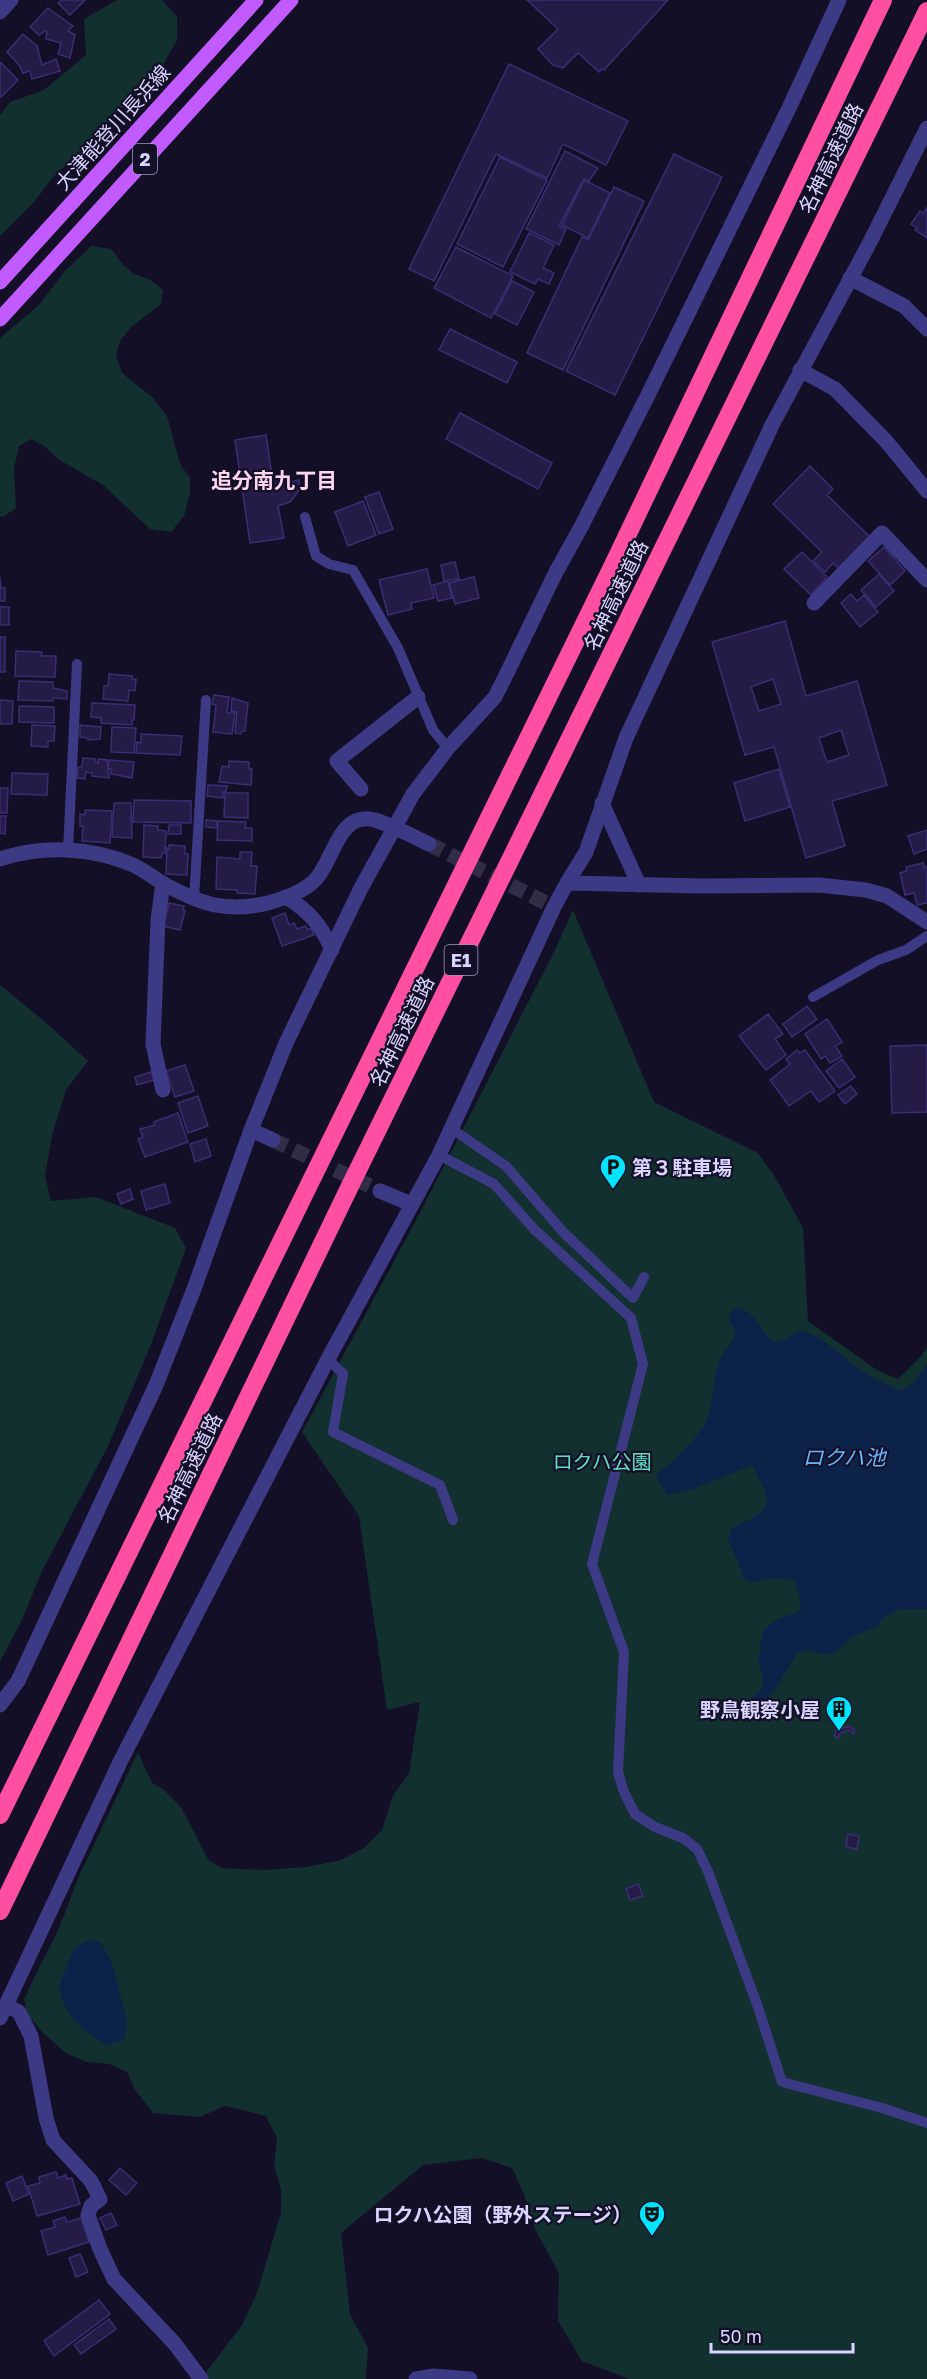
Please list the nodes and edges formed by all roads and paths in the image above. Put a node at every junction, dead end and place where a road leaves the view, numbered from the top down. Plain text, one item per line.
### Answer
1 (11, 0) edge
2 (256, 0) edge
3 (291, 0) edge
4 (839, 0) edge
5 (883, 0) edge
6 (927, 11) edge
7 (0, 12) edge
8 (927, 128) edge
9 (850, 278) junction
10 (0, 282) edge
11 (0, 319) edge
12 (927, 329) edge
13 (800, 370) junction
14 (927, 491) edge
15 (305, 518) dead end
16 (927, 580) edge
17 (814, 603) dead end
18 (77, 664) dead end
19 (418, 697) junction
20 (206, 700) dead end
21 (448, 748) junction
22 (361, 789) dead end
23 (602, 803) junction
24 (395, 829) junction
25 (429, 844) tunnel mouth
26 (68, 851) junction
27 (0, 859) edge
28 (163, 883) junction
29 (567, 883) junction
30 (639, 885) junction
31 (286, 897) junction
32 (194, 899) junction
33 (927, 922) edge
34 (927, 936) edge
35 (332, 950) junction
36 (813, 997) dead end
37 (163, 1090) dead end
38 (452, 1129) junction
39 (251, 1130) junction
40 (273, 1140) tunnel mouth
41 (439, 1155) junction
42 (380, 1191) tunnel mouth
43 (411, 1204) junction
44 (644, 1277) dead end
45 (328, 1359) junction
46 (453, 1520) dead end
47 (0, 1704) edge
48 (0, 1815) edge
49 (0, 1911) edge
50 (3, 2012) edge
51 (927, 2122) edge
52 (201, 2379) edge
53 (416, 2379) edge
54 (470, 2379) edge

1 - 7 street
2 - 10 main road, 大津能登川長浜線 / 2
3 - 11 main road, 2
4 - 21 street
5 - 48 highway, 名神高速道路 / E1
6 - 49 highway, 名神高速道路 / E1
8 - 9 street
9 - 12 street
9 - 13 street
13 - 14 street
13 - 23 street
15 - 19 lane
16 - 17 street
18 - 26 lane
19 - 21 lane
19 - 22 street
20 - 32 lane
21 - 24 street
23 - 29 street
23 - 30 street
24 - 25 street
24 - 31 street
24 - 35 street
26 - 27 street
26 - 28 street
28 - 32 street
28 - 37 street
29 - 30 street
29 - 38 street
30 - 33 street
31 - 32 street
31 - 35 street
34 - 36 lane
35 - 39 street
38 - 41 street
38 - 44 lane
39 - 40 street
39 - 47 street
41 - 43 street
41 - 51 lane
42 - 43 street
43 - 45 street
45 - 46 lane
45 - 50 street
50 - 52 street
53 - 54 street

